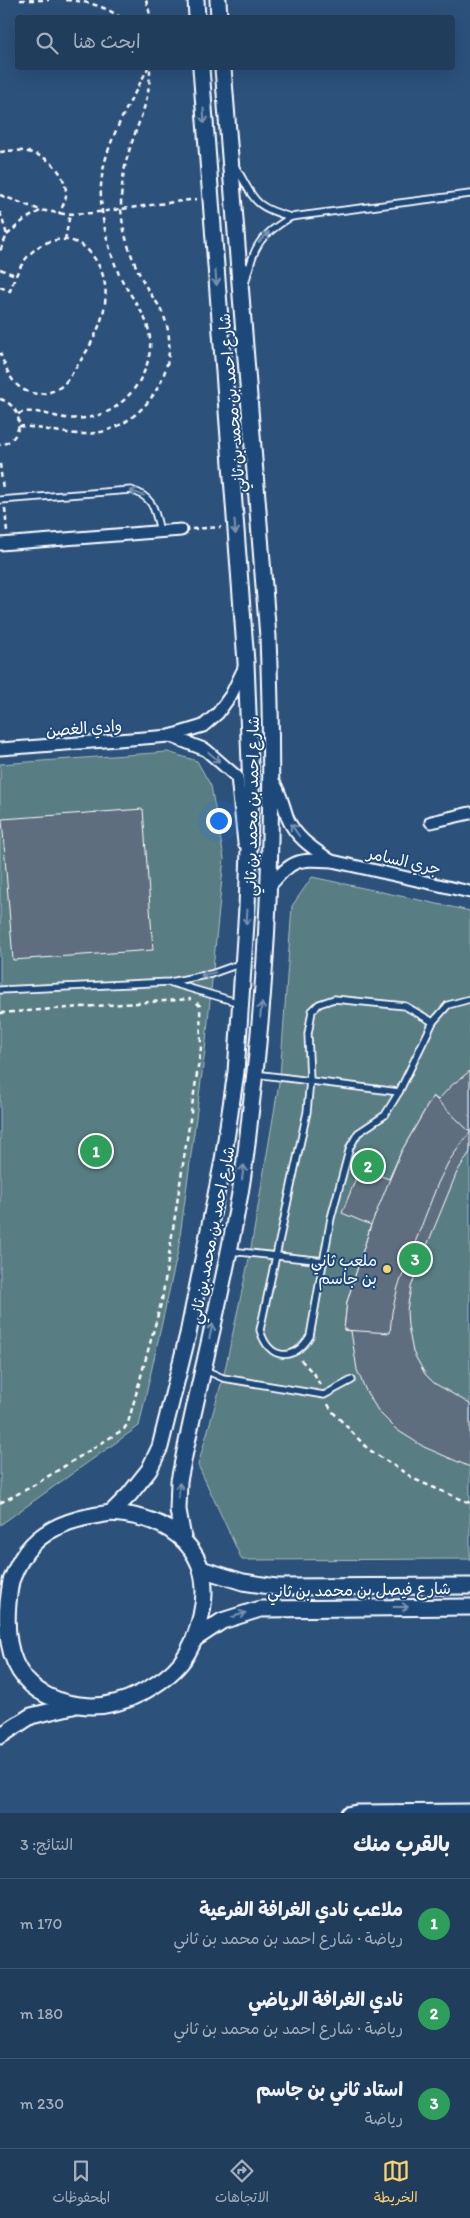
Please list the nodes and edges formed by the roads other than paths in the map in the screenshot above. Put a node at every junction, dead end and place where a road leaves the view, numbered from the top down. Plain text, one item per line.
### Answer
1 (196, 0) edge
2 (218, 0) edge
3 (197, 15) edge
4 (219, 15) edge
5 (201, 70) edge
6 (223, 70) edge
7 (230, 158) junction
8 (470, 194) edge
9 (291, 217) junction
10 (241, 298) junction
11 (2, 500) edge
12 (180, 530) road end
13 (160, 532) junction
14 (4, 543) edge
15 (246, 662) junction
16 (170, 736) junction
17 (0, 750) edge
18 (272, 779) junction
19 (470, 813) edge
20 (431, 822) dead end
21 (332, 861) junction
22 (248, 887) junction
23 (269, 887) junction
24 (470, 892) edge
25 (244, 962) junction
26 (170, 982) junction
27 (0, 990) edge
28 (470, 1000) edge
29 (240, 1003) junction
30 (433, 1022) junction
31 (255, 1074) junction
32 (310, 1080) junction
33 (399, 1092) junction
34 (229, 1251) junction
35 (276, 1257) junction
36 (325, 1261) junction
37 (203, 1369) junction
38 (352, 1380) dead end
39 (111, 1513) junction
40 (183, 1538) junction
41 (18, 1566) junction
42 (201, 1569) junction
43 (0, 1573) edge
44 (470, 1586) edge
45 (470, 1607) edge
46 (0, 1631) edge
47 (196, 1638) junction
48 (4, 1649) junction
49 (0, 1669) edge
50 (79, 1705) junction
51 (0, 1736) edge
52 (470, 1810) edge
53 (441, 1812) edge
54 (347, 1813) edge

1 - 3 street
2 - 4 street
5 -> 15 street, شارع احمد بن محمد بن ثاني
6 - 7 street, شارع احمد بن محمد بن ثاني
7 - 9 lane
7 - 10 street, شارع احمد بن محمد بن ثاني
8 - 9 lane
10 -> 9 lane
10 - 18 street, شارع احمد بن محمد بن ثاني
13 -> 11 lane
12 - 13 street
13 - 14 street
15 - 16 street, وادي الغصن
15 - 22 street, شارع احمد بن محمد بن ثاني
16 - 17 street, وادي الغصن
16 -> 22 street, وادي الغصن
21 -> 18 street, جري السامر
18 - 23 street, شارع احمد بن محمد بن ثاني
19 - 20 street
21 - 23 street, جري السامر
21 - 24 street, جري السامر
22 -> 25 street, شارع احمد بن محمد بن ثاني
31 -> 23 street, شارع احمد بن محمد بن ثاني
25 -> 26 lane
25 - 29 street, شارع احمد بن محمد بن ثاني
26 - 27 lane
26 - 29 lane
28 - 30 lane
29 - 39 street, شارع احمد بن محمد بن ثاني
30 - 32 lane
30 - 33 lane
31 - 32 lane
34 -> 31 street, شارع احمد بن محمد بن ثاني
32 - 33 lane
32 - 35 lane
33 - 36 lane
34 - 35 lane
37 -> 34 street, شارع احمد بن محمد بن ثاني
35 - 36 lane
35 - 36 lane
37 - 38 lane
40 -> 37 street, شارع احمد بن محمد بن ثاني
39 - 40 street
39 - 41 street
40 - 42 street
41 - 43 street
41 - 46 street
42 - 44 street, شارع فيصل بن محمد بن ثاني
42 - 47 street
47 -> 45 street, شارع فيصل بن محمد بن ثاني
46 - 48 street
47 - 50 street
48 - 49 street
48 - 50 street
50 - 51 street
52 - 53 street
53 - 54 street

